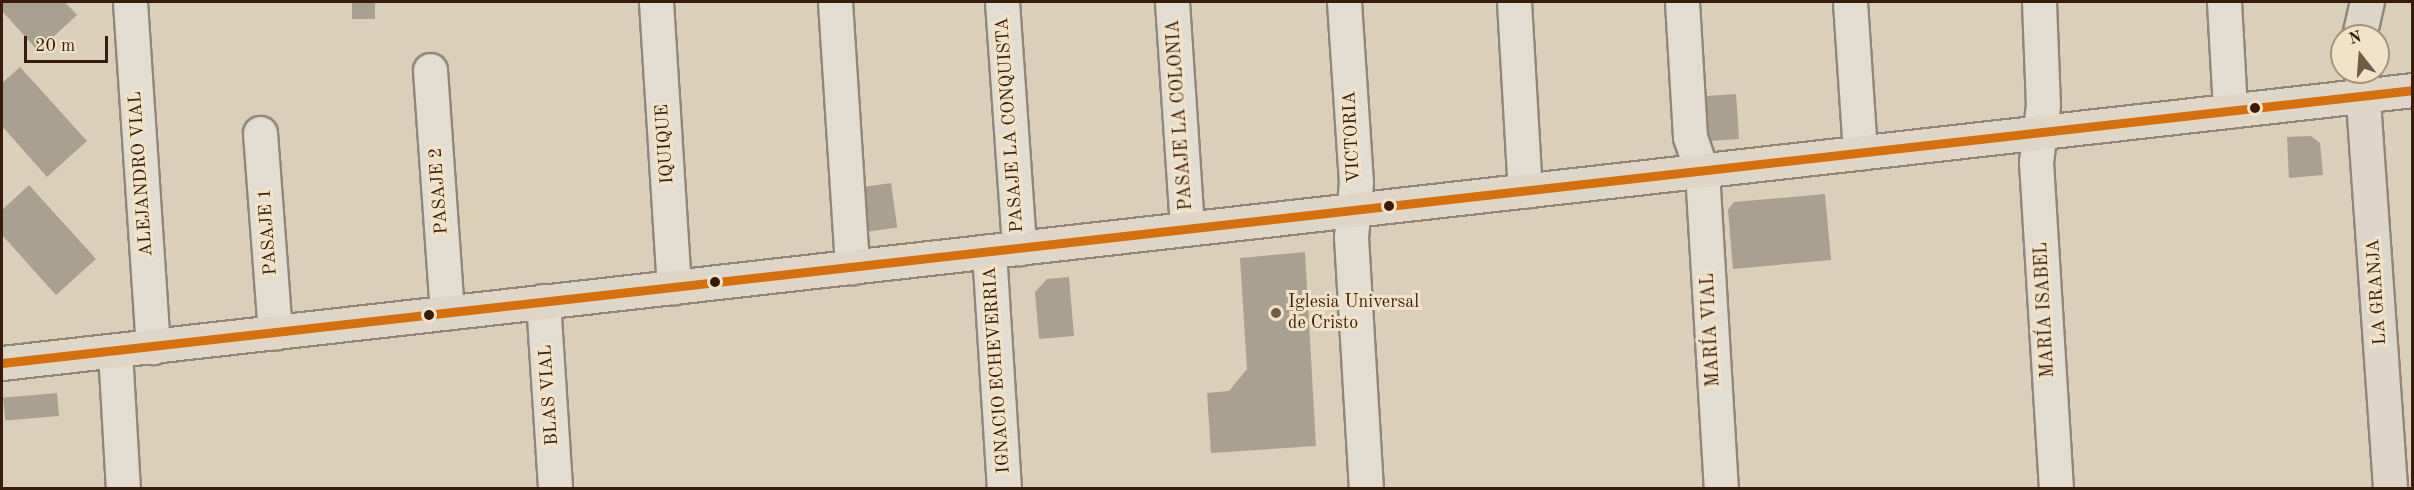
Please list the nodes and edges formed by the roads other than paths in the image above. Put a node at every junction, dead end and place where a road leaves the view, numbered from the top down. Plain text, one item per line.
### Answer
1 (130, 2) edge
2 (656, 2) edge
3 (835, 2) edge
4 (1002, 2) edge
5 (1172, 2) edge
6 (1344, 2) edge
7 (1514, 2) edge
8 (1682, 2) edge
9 (1850, 2) edge
10 (2039, 2) edge
11 (2224, 2) edge
12 (2367, 2) edge
13 (2362, 24) edge
14 (430, 70) dead end
15 (2362, 84) edge
16 (2412, 90) edge
17 (2230, 111) junction
18 (260, 133) dead end
19 (2039, 133) junction
20 (1860, 153) junction
21 (1702, 171) junction
22 (1525, 191) junction
23 (1353, 210) junction
24 (1187, 229) junction
25 (1004, 249) junction
26 (852, 267) junction
27 (674, 287) junction
28 (543, 301) junction
29 (447, 312) junction
30 (275, 332) junction
31 (153, 347) junction
32 (115, 351) junction
33 (2, 363) edge
34 (123, 489) edge
35 (555, 489) edge
36 (1004, 489) edge
37 (1366, 489) edge
38 (1721, 489) edge
39 (2056, 489) edge
40 (2390, 489) edge

1 - 31 street, ALEJANDRO VIAL
2 - 27 street, IQUIQUE
3 - 26 street
4 - 25 street, PASAJE LA CONQUISTA
5 - 24 street, PASAJE LA COLONIA
6 - 23 street, VICTORIA
7 - 22 street
8 - 21 street, MARÍA VIAL
9 - 20 street
10 - 19 street, MARÍA ISABEL
11 - 17 street
12 - 13 main road
14 - 29 street, PASAJE 2
15 - 16 main road
15 - 17 main road
15 - 40 main road, LA GRANJA
17 - 19 main road
18 - 30 street, PASAJE 1
19 - 20 main road
19 - 39 street, MARÍA ISABEL
20 - 21 main road
21 - 22 main road
21 - 38 street, MARÍA VIAL
22 - 23 main road
23 - 24 main road
23 - 37 street, VICTORIA
24 - 25 main road
25 - 26 main road
25 - 36 street, IGNACIO ECHEVERRIA
26 - 27 main road
27 - 28 main road
28 - 29 main road
28 - 35 street, BLAS VIAL
29 - 30 main road
30 - 31 main road
31 - 32 main road
32 - 33 main road
32 - 34 street

